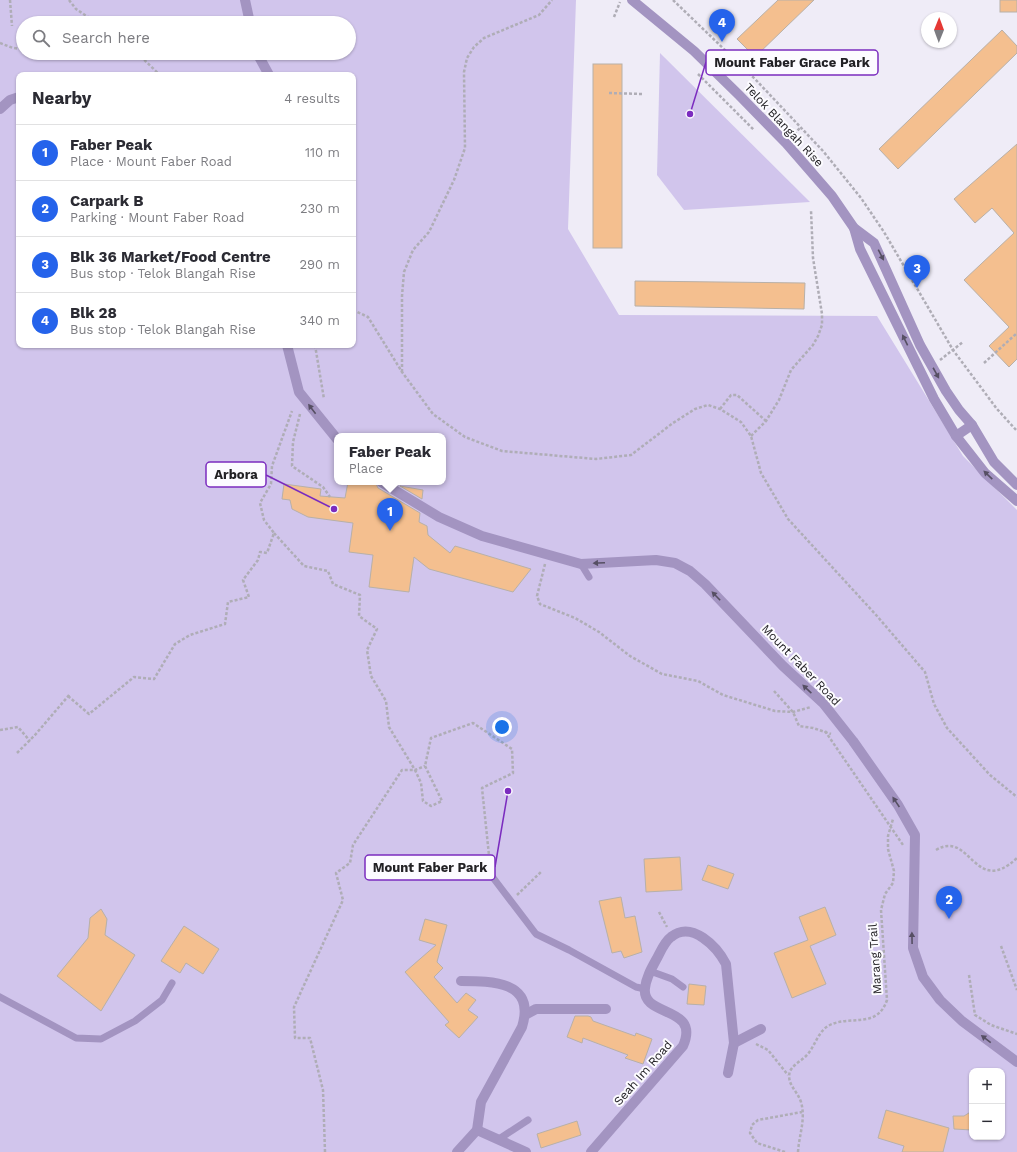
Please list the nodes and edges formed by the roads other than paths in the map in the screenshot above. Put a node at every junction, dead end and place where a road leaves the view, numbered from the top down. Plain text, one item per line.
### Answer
1 (245, 0) edge
2 (629, 3) edge
3 (248, 16) edge
4 (262, 60) edge
5 (268, 72) edge
6 (16, 98) edge
7 (0, 109) edge
8 (854, 228) junction
9 (288, 348) edge
10 (972, 425) junction
11 (334, 435) edge
12 (956, 436) junction
13 (386, 485) edge
14 (1017, 485) edge
15 (1017, 501) edge
16 (581, 564) junction
17 (589, 578) dead end
18 (491, 876) road end
19 (650, 971) junction
20 (461, 981) dead end
21 (172, 983) dead end
22 (683, 987) dead end
23 (645, 989) junction
24 (0, 997) edge
25 (606, 1010) dead end
26 (525, 1016) junction
27 (762, 1029) dead end
28 (734, 1043) junction
29 (1017, 1062) edge
30 (728, 1073) dead end
31 (528, 1120) dead end
32 (477, 1130) junction
33 (499, 1139) junction
34 (457, 1152) edge
35 (526, 1152) edge
36 (591, 1152) edge

1 - 3 street
2 - 8 street, Telok Blangah Rise
4 - 5 street
6 - 7 street
8 -> 10 street, Telok Blangah Rise
12 -> 8 street, Telok Blangah Rise
11 -> 9 street
10 - 12 street
10 - 14 street, Telok Blangah Rise
15 -> 12 street, Telok Blangah Rise
13 - 16 street, Mount Faber Road
16 - 17 lane
29 -> 16 street, Mount Faber Road
18 - 23 lane
19 - 22 lane
19 - 23 street
19 - 28 street
20 - 26 street
21 - 24 lane
23 - 36 street, Seah Im Road
25 - 26 street
26 - 32 street
27 - 28 street
28 - 30 street
31 - 33 lane
32 - 33 street
32 - 34 street
33 - 35 street

